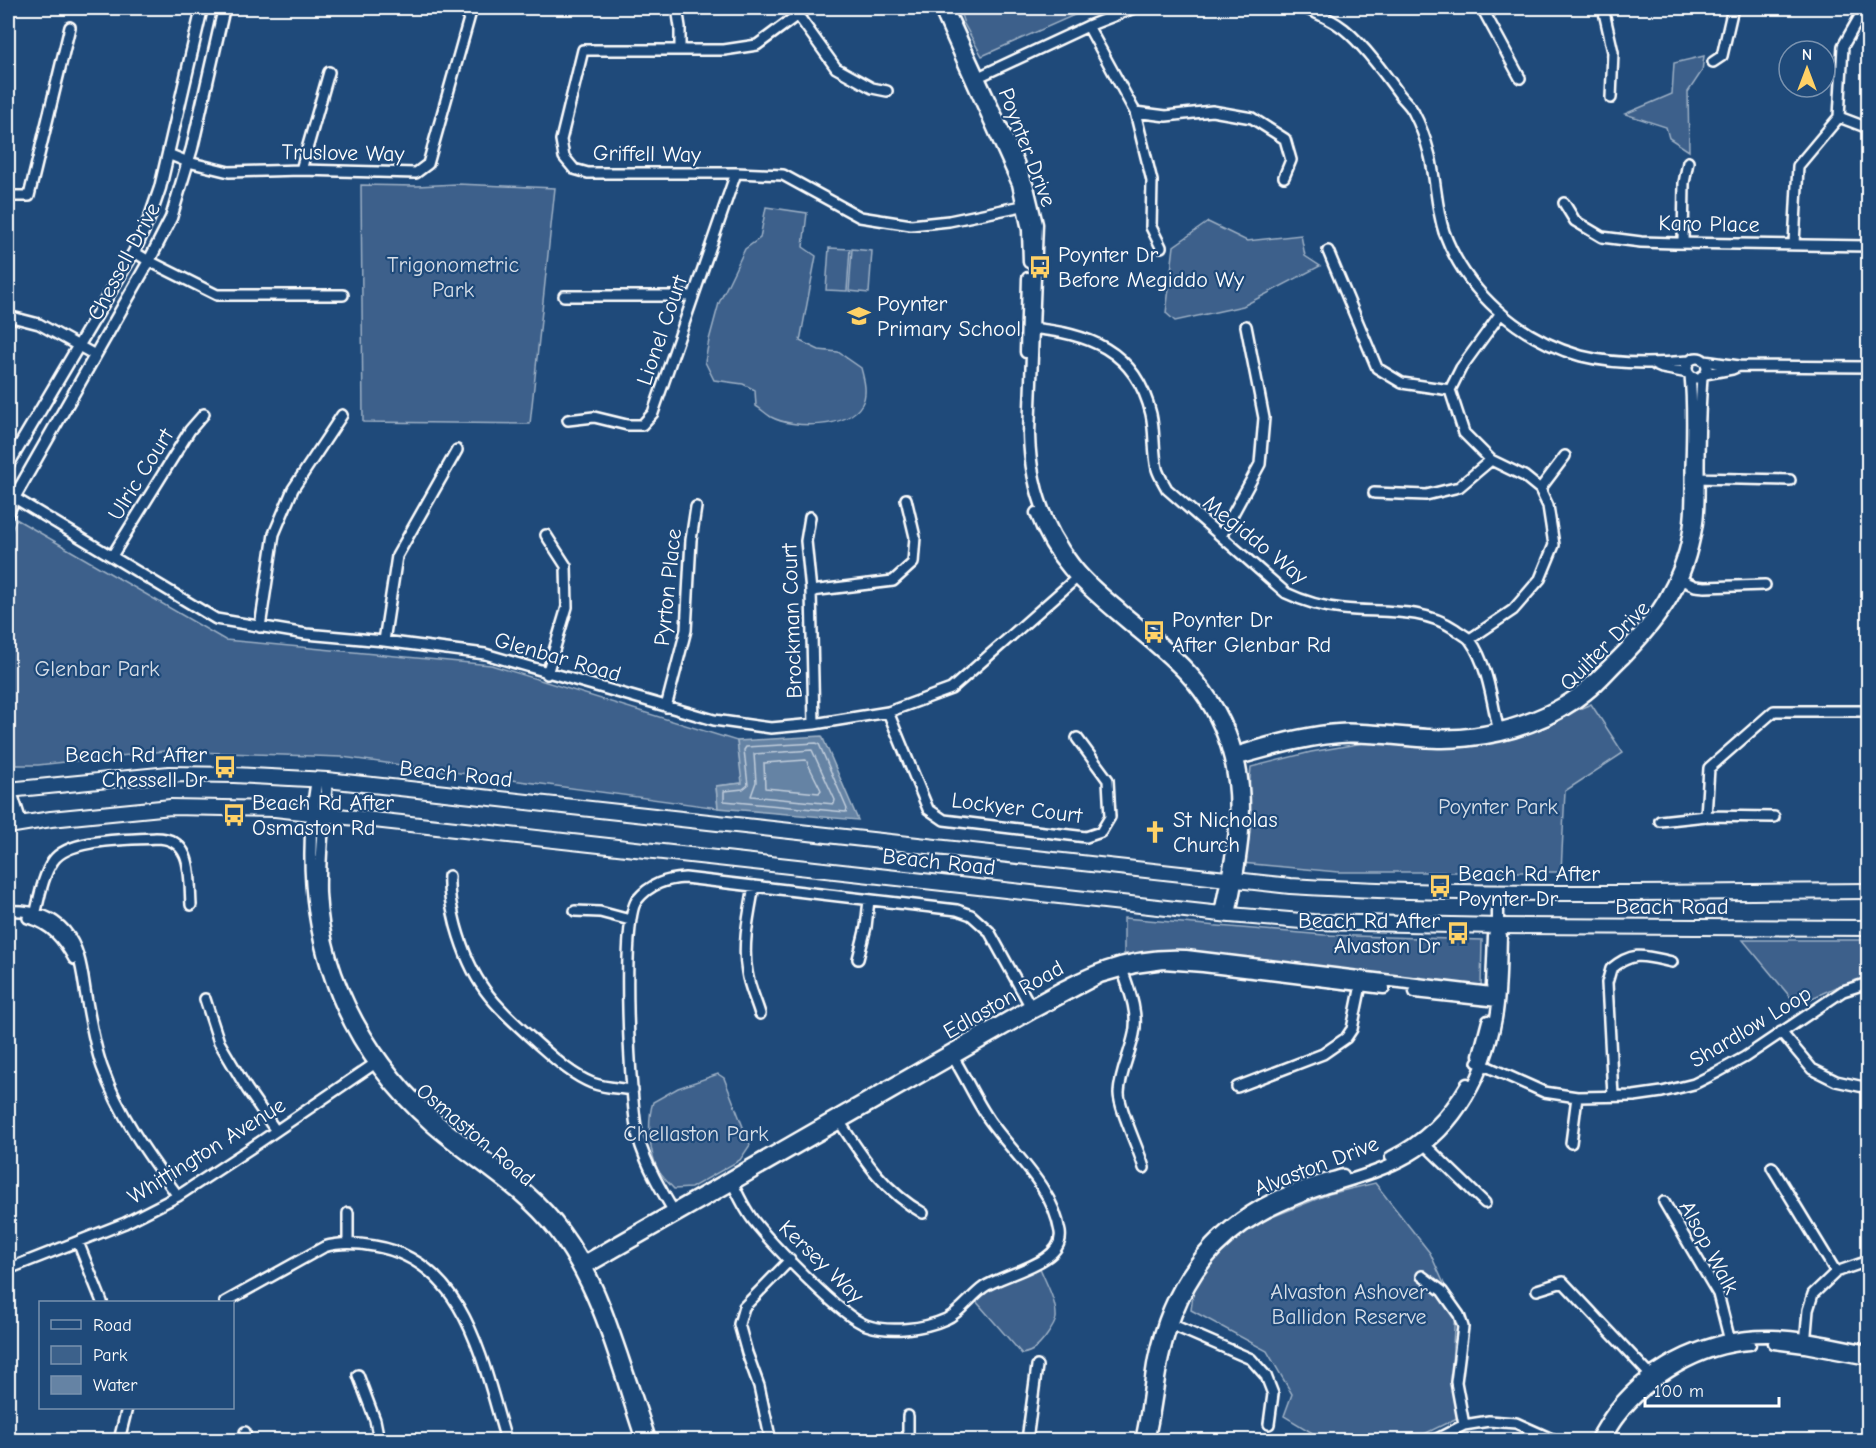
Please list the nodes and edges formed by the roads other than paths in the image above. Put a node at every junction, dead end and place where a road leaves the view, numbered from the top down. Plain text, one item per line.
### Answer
1 (202, 8) edge
2 (224, 8) edge
3 (472, 8) edge
4 (677, 8) edge
5 (807, 8) edge
6 (939, 8) edge
7 (947, 8) edge
8 (1134, 8) edge
9 (1304, 8) edge
10 (1482, 8) edge
11 (1603, 8) edge
12 (1733, 8) edge
13 (1869, 13) edge
14 (796, 14) junction
15 (1088, 26) junction
16 (70, 27) dead end
17 (680, 50) junction
18 (1713, 63) dead end
19 (329, 72) dead end
20 (1520, 78) dead end
21 (976, 79) junction
22 (887, 91) dead end
23 (1611, 98) dead end
24 (1135, 112) junction
25 (1839, 117) junction
26 (1869, 128) edge
27 (168, 154) junction
28 (188, 162) junction
29 (1688, 162) dead end
30 (301, 170) junction
31 (736, 173) junction
32 (1284, 177) dead end
33 (8, 196) edge
34 (1564, 203) dead end
35 (1028, 205) junction
36 (1683, 243) junction
37 (1794, 244) junction
38 (1869, 246) edge
39 (1161, 247) dead end
40 (1328, 251) dead end
41 (134, 252) junction
42 (149, 261) junction
43 (343, 295) dead end
44 (564, 296) dead end
45 (692, 296) junction
46 (1501, 313) junction
47 (8, 316) edge
48 (1246, 326) dead end
49 (1030, 328) junction
50 (79, 346) junction
51 (94, 355) junction
52 (1689, 361) junction
53 (1704, 361) junction
54 (1655, 365) junction
55 (1739, 366) junction
56 (1869, 367) edge
57 (1689, 374) junction
58 (1704, 375) junction
59 (1450, 390) junction
60 (204, 414) dead end
61 (342, 415) dead end
62 (568, 420) dead end
63 (457, 450) dead end
64 (1565, 456) dead end
65 (1491, 460) junction
66 (8, 465) edge
67 (1695, 478) junction
68 (1790, 480) dead end
69 (1540, 489) junction
70 (1374, 493) dead end
71 (11, 496) edge
72 (906, 499) dead end
73 (696, 507) dead end
74 (8, 514) edge
75 (810, 517) dead end
76 (546, 535) dead end
77 (1221, 536) junction
78 (112, 556) junction
79 (1079, 576) junction
80 (1678, 579) junction
81 (1765, 585) dead end
82 (811, 591) junction
83 (260, 627) junction
84 (1470, 639) junction
85 (384, 641) junction
86 (547, 674) junction
87 (666, 707) junction
88 (1869, 711) edge
89 (888, 712) junction
90 (814, 724) junction
91 (1498, 728) junction
92 (1077, 738) dead end
93 (1233, 757) junction
94 (322, 779) junction
95 (8, 787) edge
96 (318, 813) junction
97 (1706, 816) junction
98 (1774, 817) dead end
99 (1660, 821) dead end
100 (14, 824) edge
101 (449, 876) dead end
102 (1231, 879) junction
103 (754, 886) junction
104 (1869, 891) edge
105 (1497, 892) junction
106 (869, 900) junction
107 (191, 905) dead end
108 (575, 910) dead end
109 (8, 911) edge
110 (1225, 915) junction
111 (8, 916) edge
112 (35, 916) junction
113 (630, 920) junction
114 (1498, 926) junction
115 (1869, 928) edge
116 (858, 959) dead end
117 (1672, 962) dead end
118 (1121, 966) junction
119 (1362, 982) junction
120 (1869, 983) edge
121 (1495, 998) junction
122 (205, 999) dead end
123 (1032, 1009) junction
124 (760, 1014) dead end
125 (1781, 1032) junction
126 (952, 1055) junction
127 (377, 1062) junction
128 (1480, 1063) junction
129 (1237, 1087) dead end
130 (1869, 1088) edge
131 (633, 1090) junction
132 (1613, 1096) junction
133 (1577, 1097) junction
134 (838, 1120) junction
135 (276, 1131) junction
136 (1422, 1143) junction
137 (1571, 1143) dead end
138 (1772, 1167) dead end
139 (1144, 1168) dead end
140 (731, 1181) junction
141 (178, 1196) junction
142 (1664, 1202) dead end
143 (1485, 1203) dead end
144 (674, 1212) junction
145 (348, 1213) dead end
146 (923, 1213) dead end
147 (78, 1242) junction
148 (348, 1243) junction
149 (790, 1260) junction
150 (1869, 1261) edge
151 (582, 1266) junction
152 (8, 1269) edge
153 (1836, 1272) junction
154 (1422, 1276) dead end
155 (1537, 1290) dead end
156 (102, 1301) edge
157 (227, 1301) edge
158 (1169, 1323) junction
159 (1730, 1342) junction
160 (1805, 1343) junction
161 (1869, 1351) edge
162 (1869, 1359) edge
163 (1037, 1366) dead end
164 (358, 1375) dead end
165 (1653, 1378) junction
166 (127, 1409) edge
167 (908, 1416) dead end
168 (1269, 1424) dead end
169 (1464, 1425) junction
170 (770, 1437) dead end
171 (119, 1440) edge
172 (379, 1440) edge
173 (506, 1440) edge
174 (642, 1440) edge
175 (650, 1440) edge
176 (908, 1440) edge
177 (1027, 1440) edge
178 (1141, 1440) edge
179 (1148, 1440) edge
180 (1435, 1440) edge
181 (1554, 1440) edge
182 (1595, 1440) edge
183 (1604, 1440) edge

1 - 27 street, Chessell Drive
2 - 28 street, Chessell Drive
3 - 30 street, Truslove Way
4 - 17 street
5 - 14 street, Griffell Way
6 - 21 street, Poynter Drive
7 - 21 street, Poynter Drive
8 - 15 street
9 - 46 street
10 - 20 street
11 - 23 street
12 - 18 street
13 - 25 street
14 - 17 street, Griffell Way
14 - 22 street
15 - 21 street
15 - 24 street
16 - 33 street
17 - 31 street, Griffell Way
19 - 30 street
21 - 35 street, Poynter Drive
24 - 32 street
24 - 39 street
25 - 26 street
25 - 37 street
27 - 28 street, Truslove Way
27 - 41 street, Chessell Drive
28 - 30 street, Truslove Way
28 - 42 street, Chessell Drive
29 - 36 street
31 - 35 street, Griffell Way
31 - 45 street, Lionel Court
34 - 36 street, Karo Place
35 - 49 street, Poynter Drive
36 - 37 street, Karo Place
37 - 38 street, Karo Place
40 - 59 street
41 - 42 street
41 - 50 street, Chessell Drive
42 - 43 street
42 - 51 street, Chessell Drive
44 - 45 street
45 - 62 street, Lionel Court
46 - 54 street
46 - 59 street
47 - 50 street
48 - 77 street
49 - 77 street, Megiddo Way
49 - 79 street, Poynter Drive
50 - 51 street
50 - 66 street, Chessell Drive
51 - 71 street, Chessell Drive
52 - 53 street
52 - 54 street
52 - 57 street
53 - 55 street
53 - 58 street
54 - 57 street
55 - 56 street
55 - 58 street
57 - 58 street
57 - 67 street, Quilter Drive
58 - 67 street, Quilter Drive
59 - 65 street
60 - 78 street, Ulric Court
61 - 83 street
63 - 85 street
64 - 69 street
65 - 69 street
65 - 70 street
67 - 68 street
67 - 80 street, Quilter Drive
69 - 84 street
71 - 74 street, Chessell Drive
71 - 78 street, Glenbar Road
72 - 82 street
73 - 87 street, Pyrton Place
75 - 82 street, Brockman Court
76 - 86 street
77 - 84 street, Megiddo Way
78 - 83 street, Glenbar Road
79 - 89 street, Glenbar Road
79 - 93 street, Poynter Drive
80 - 81 street
80 - 91 street, Quilter Drive
80 - 93 street, Quilter Drive
82 - 90 street, Brockman Court
83 - 85 street, Glenbar Road
84 - 91 street
85 - 86 street, Glenbar Road
86 - 87 street, Glenbar Road
87 - 90 street, Glenbar Road
88 - 97 street
89 - 90 street, Glenbar Road
89 - 92 street, Lockyer Court
91 - 93 street, Quilter Drive
93 - 102 street, Poynter Drive
94 - 95 main road, Beach Road
94 - 96 street, Osmaston Road
94 - 102 main road, Beach Road
95 - 100 street
96 - 100 main road, Beach Road
96 - 110 main road, Beach Road
96 - 127 street, Osmaston Road
97 - 98 street
97 - 99 street
101 - 131 street
102 - 105 main road, Beach Road
102 - 110 street, Poynter Drive
103 - 106 street
103 - 113 street
103 - 124 street
104 - 105 main road, Beach Road
105 - 114 street, Alvaston Drive
106 - 116 street
106 - 123 street
107 - 112 street
108 - 113 street
109 - 112 street
110 - 114 main road, Beach Road
111 - 112 street
112 - 141 street
113 - 131 street
114 - 115 main road, Beach Road
114 - 121 street, Alvaston Drive
117 - 132 street
118 - 119 street, Edlaston Road
118 - 123 street, Edlaston Road
118 - 139 street
119 - 121 street, Edlaston Road
119 - 129 street
120 - 125 street, Shardlow Loop
121 - 128 street, Alvaston Drive
122 - 135 street
123 - 126 street, Edlaston Road
125 - 130 street
125 - 132 street, Shardlow Loop
126 - 134 street, Edlaston Road
126 - 149 street, Kersey Way
127 - 135 street, Whittington Avenue
127 - 151 street, Osmaston Road
128 - 133 street, Shardlow Loop
128 - 136 street, Alvaston Drive
131 - 144 street
132 - 133 street, Shardlow Loop
133 - 137 street
134 - 140 street, Edlaston Road
134 - 146 street
135 - 141 street, Whittington Avenue
136 - 143 street
136 - 158 street, Alvaston Drive
138 - 153 street
140 - 144 street, Edlaston Road
140 - 149 street, Kersey Way
141 - 147 street, Whittington Avenue
142 - 159 street, Alsop Walk
144 - 151 street, Edlaston Road
145 - 148 street
147 - 152 street, Whittington Avenue
147 - 156 street
148 - 157 street
148 - 173 street
149 - 170 street
150 - 153 street
151 - 174 street, Osmaston Road
151 - 175 street, Osmaston Road
153 - 160 street
154 - 169 street
155 - 165 street
158 - 168 street
158 - 178 street, Alvaston Drive
158 - 179 street, Alvaston Drive
159 - 160 street
159 - 165 street
160 - 161 street
160 - 162 street
163 - 177 street
164 - 172 street
165 - 182 street
165 - 183 street
166 - 171 street
167 - 176 street
169 - 180 street
169 - 181 street

